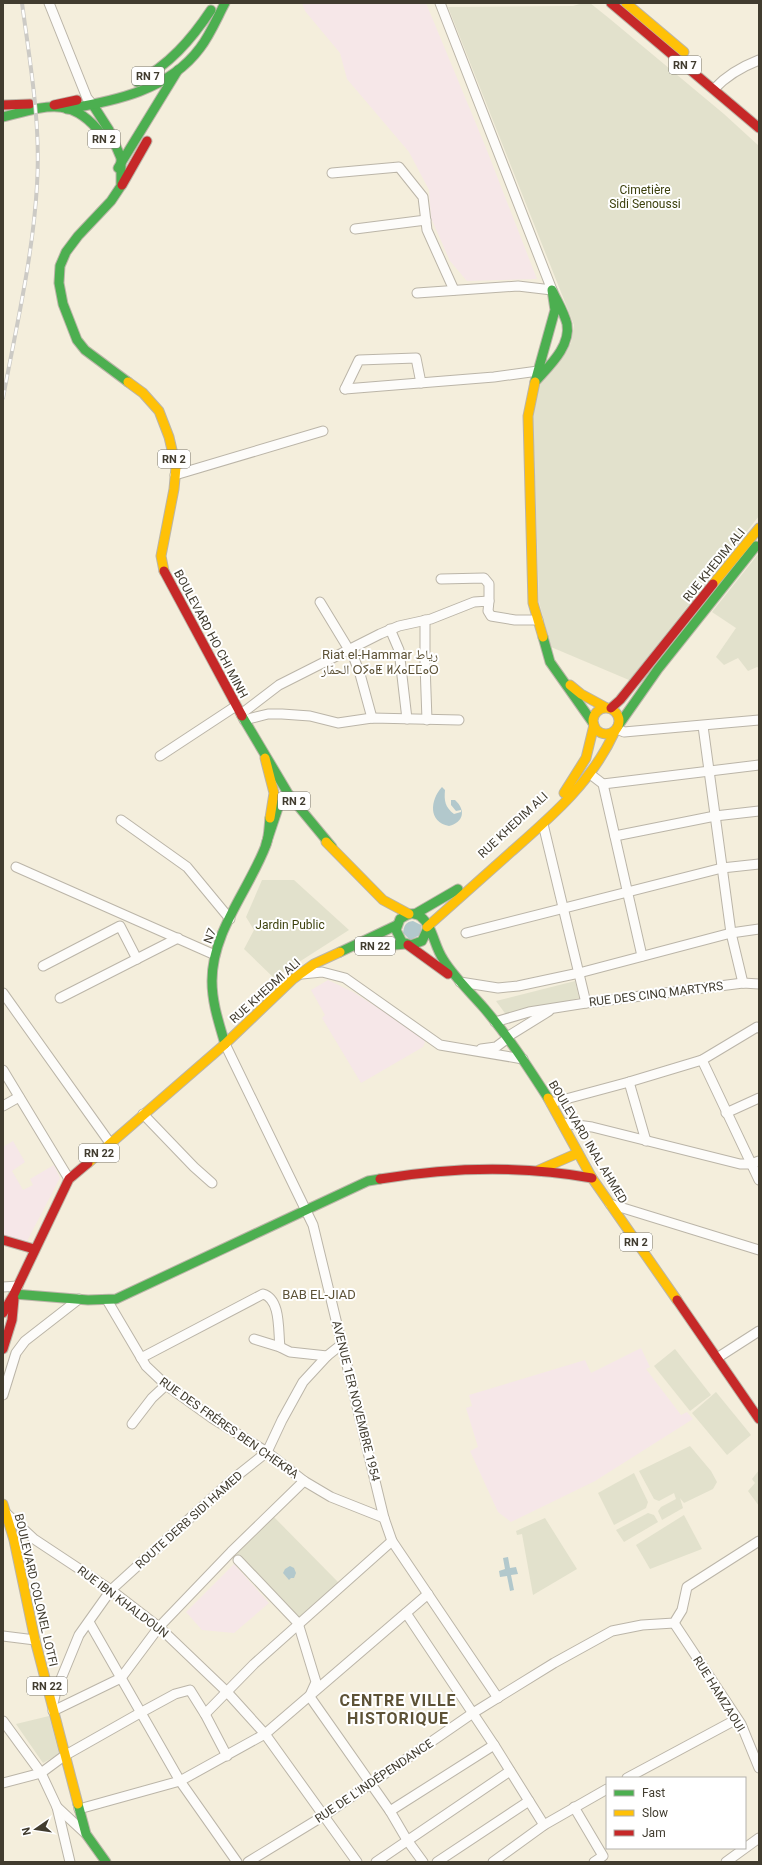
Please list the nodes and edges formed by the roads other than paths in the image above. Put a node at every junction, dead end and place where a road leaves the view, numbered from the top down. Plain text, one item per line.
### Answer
1 (49, 3) edge
2 (215, 3) edge
3 (225, 3) edge
4 (440, 3) edge
5 (620, 4) edge
6 (202, 25) junction
7 (200, 48) junction
8 (691, 57) dead end
9 (759, 60) edge
10 (179, 69) junction
11 (718, 84) junction
12 (90, 101) junction
13 (3, 105) edge
14 (54, 105) junction
15 (42, 106) junction
16 (67, 109) junction
17 (3, 117) edge
18 (160, 117) dead end
19 (759, 128) edge
20 (153, 131) dead end
21 (121, 165) junction
22 (332, 173) dead end
23 (114, 174) junction
24 (121, 186) junction
25 (111, 201) junction
26 (426, 220) junction
27 (355, 229) dead end
28 (454, 290) junction
29 (552, 290) junction
30 (417, 293) dead end
31 (538, 370) junction
32 (535, 382) junction
33 (420, 383) junction
34 (323, 431) dead end
35 (175, 475) junction
36 (759, 528) edge
37 (759, 542) edge
38 (441, 579) dead end
39 (488, 601) junction
40 (320, 602) dead end
41 (425, 620) junction
42 (538, 620) junction
43 (390, 629) junction
44 (349, 649) junction
45 (559, 677) junction
46 (608, 708) junction
47 (240, 713) junction
48 (372, 718) junction
49 (407, 719) junction
50 (427, 720) junction
51 (459, 720) dead end
52 (759, 720) edge
53 (593, 724) junction
54 (703, 726) junction
55 (617, 729) junction
56 (263, 751) junction
57 (160, 756) dead end
58 (759, 765) edge
59 (709, 772) junction
60 (590, 774) junction
61 (603, 784) junction
62 (287, 796) junction
63 (759, 811) edge
64 (293, 815) junction
65 (715, 816) junction
66 (121, 820) dead end
67 (543, 824) junction
68 (615, 836) junction
69 (266, 844) junction
70 (332, 847) junction
71 (759, 864) edge
72 (16, 867) dead end
73 (722, 868) junction
74 (629, 892) junction
75 (383, 900) junction
76 (563, 910) junction
77 (412, 914) junction
78 (124, 915) junction
79 (230, 919) junction
80 (397, 925) junction
81 (120, 926) junction
82 (428, 928) junction
83 (759, 929) edge
84 (466, 933) dead end
85 (731, 933) junction
86 (178, 938) junction
87 (407, 945) junction
88 (343, 949) junction
89 (215, 955) junction
90 (642, 956) junction
91 (137, 959) junction
92 (42, 966) dead end
93 (579, 973) junction
94 (300, 974) junction
95 (459, 981) junction
96 (743, 984) junction
97 (759, 984) edge
98 (3, 993) edge
99 (60, 998) dead end
100 (586, 1003) junction
101 (554, 1009) junction
102 (495, 1022) junction
103 (759, 1028) edge
104 (508, 1037) junction
105 (225, 1044) junction
106 (469, 1050) junction
107 (523, 1059) junction
108 (702, 1060) junction
109 (3, 1070) edge
110 (629, 1082) junction
111 (19, 1097) junction
112 (759, 1098) edge
113 (550, 1103) junction
114 (3, 1106) edge
115 (726, 1113) junction
116 (143, 1114) junction
117 (562, 1123) junction
118 (646, 1141) junction
119 (110, 1143) junction
120 (578, 1153) junction
121 (755, 1163) edge
122 (539, 1170) junction
123 (592, 1178) junction
124 (69, 1179) junction
125 (759, 1180) edge
126 (212, 1183) dead end
127 (610, 1204) junction
128 (306, 1210) junction
129 (3, 1240) edge
130 (34, 1249) junction
131 (759, 1250) edge
132 (3, 1287) edge
133 (16, 1290) junction
134 (79, 1299) junction
135 (107, 1300) junction
136 (3, 1313) edge
137 (759, 1331) edge
138 (254, 1339) dead end
139 (342, 1344) junction
140 (280, 1346) junction
141 (3, 1349) edge
142 (327, 1356) junction
143 (141, 1358) junction
144 (717, 1358) junction
145 (166, 1385) junction
146 (3, 1395) edge
147 (756, 1408) edge
148 (759, 1419) edge
149 (132, 1424) dead end
150 (267, 1452) junction
151 (304, 1481) junction
152 (3, 1504) edge
153 (5, 1513) edge
154 (384, 1518) junction
155 (392, 1541) junction
156 (759, 1541) edge
157 (238, 1560) dead end
158 (111, 1590) junction
159 (428, 1594) junction
160 (406, 1613) junction
161 (89, 1622) junction
162 (298, 1623) junction
163 (674, 1623) junction
164 (159, 1627) junction
165 (3, 1636) edge
166 (35, 1640) junction
167 (121, 1678) junction
168 (227, 1692) junction
169 (310, 1697) junction
170 (498, 1698) junction
171 (53, 1709) junction
172 (140, 1713) junction
173 (473, 1713) junction
174 (206, 1714) junction
175 (737, 1719) junction
176 (3, 1721) edge
177 (265, 1734) junction
178 (494, 1745) junction
179 (64, 1756) junction
180 (227, 1756) junction
181 (759, 1768) edge
182 (510, 1771) junction
183 (41, 1773) junction
184 (629, 1777) edge
185 (180, 1781) junction
186 (3, 1783) edge
187 (370, 1784) junction
188 (606, 1790) edge
189 (529, 1801) junction
190 (56, 1807) junction
191 (574, 1807) junction
192 (78, 1809) junction
193 (390, 1811) junction
194 (324, 1815) junction
195 (544, 1825) junction
196 (86, 1834) junction
197 (759, 1838) edge
198 (407, 1840) junction
199 (746, 1847) edge
200 (744, 1849) edge
201 (70, 1862) edge
202 (106, 1862) edge
203 (237, 1862) edge
204 (248, 1862) edge
205 (357, 1862) edge
206 (376, 1862) edge
207 (423, 1862) edge
208 (437, 1862) edge
209 (493, 1862) edge
210 (594, 1862) edge
211 (726, 1862) edge

1 - 12 street
2 - 6 main road, RN 7
3 - 7 main road, RN 7
4 - 29 street
5 - 8 main road, RN 7
5 - 11 main road, RN 7
6 - 10 main road
6 - 12 main road, RN 7
7 - 10 main road, RN 7
7 - 18 main road
9 - 11 street
10 - 12 main road, RN 7
10 - 21 main road
11 - 19 main road, RN 7
12 - 14 main road, RN 7
12 - 16 main road, RN 7
12 - 21 main road, RN 2
13 - 15 main road
14 - 15 main road
14 - 16 main road, RN 2
15 - 17 main road
16 - 23 main road, RN 2
20 - 24 main road
21 - 23 main road
21 - 24 main road, RN 2
22 - 26 street
23 - 25 main road, RN 2
24 - 25 main road, RN 2
25 - 35 main road, BOULEVARD HO CHI MINH / RN 2
26 - 27 street
26 - 28 street
28 - 29 street
28 - 30 street
29 - 31 main road
29 - 32 main road
31 - 32 main road
31 - 33 street
32 - 42 main road
33 - 33 street
34 - 35 street
35 - 47 main road, BOULEVARD HO CHI MINH / RN 2
36 - 46 main road, RUE KHEDIM ALI
37 - 55 main road, RUE KHEDIM ALI
38 - 39 street
39 - 41 street
39 - 42 street
40 - 44 street
41 - 43 street
41 - 50 street
42 - 45 main road
43 - 44 street
43 - 49 street
44 - 47 street
44 - 48 street
45 - 46 main road
45 - 53 main road
46 - 53 main road
46 - 55 main road
47 - 48 street
47 - 56 main road, BOULEVARD HO CHI MINH / RN 2
47 - 57 street
48 - 49 street
49 - 50 street
50 - 51 street
52 - 54 street
53 - 55 main road
53 - 77 main road, RUE KHEDIM ALI
54 - 55 street
54 - 59 street
55 - 60 main road, RUE KHEDIM ALI
56 - 62 main road, RN 2
56 - 69 main road
58 - 59 street
59 - 61 street
59 - 65 street
60 - 61 street
60 - 67 main road, RUE KHEDIM ALI
61 - 68 street
62 - 64 main road, RN 2
62 - 69 main road
62 - 70 main road, RN 2
63 - 65 street
64 - 69 main road
64 - 70 main road, RN 2
65 - 68 street
65 - 73 street
66 - 79 street
67 - 76 street
67 - 82 main road, RUE KHEDIM ALI
68 - 74 street
69 - 79 main road, N7
70 - 75 main road, RN 2
71 - 73 street
72 - 78 street
73 - 74 street
73 - 85 street
74 - 76 street
74 - 90 street
75 - 77 main road, RN 2
75 - 80 main road, RN 2
76 - 84 street
76 - 93 street
77 - 80 main road
77 - 82 main road
78 - 81 street
78 - 86 street
79 - 89 main road, N7
80 - 87 main road
80 - 88 main road, RUE KHEDMI ALI / RN 22
81 - 91 street
81 - 92 street
82 - 87 main road
82 - 95 main road, RN 2
83 - 85 street
85 - 90 street
85 - 96 street
86 - 89 street
86 - 91 street
87 - 88 main road, RUE KHEDMI ALI / RN 22
87 - 95 main road, RN 2
88 - 94 main road, RUE KHEDMI ALI / RN 22
89 - 105 main road, N7
90 - 93 street
91 - 99 street
93 - 95 street
93 - 100 street
94 - 105 main road, RUE KHEDMI ALI / RN 22
94 - 106 street
95 - 102 main road, BOULEVARD INAL AHMED / RN 2
96 - 97 street, RUE DES CINQ MARTYRS
96 - 100 street, RUE DES CINQ MARTYRS
98 - 119 street
100 - 101 street, RUE DES CINQ MARTYRS
101 - 102 street
101 - 104 street
102 - 104 main road, BOULEVARD INAL AHMED / RN 2
103 - 108 street
104 - 106 street
104 - 107 main road, BOULEVARD INAL AHMED / RN 2
105 - 116 main road, RN 22
105 - 128 street, AVENUE 1ER NOVEMBRE 1954
106 - 107 street
107 - 113 main road, BOULEVARD INAL AHMED / RN 2
108 - 110 street
108 - 115 street
109 - 111 street
110 - 113 street
110 - 118 street
111 - 114 street
111 - 124 street
112 - 115 street
113 - 117 main road, BOULEVARD INAL AHMED / RN 2
115 - 121 street
116 - 119 main road, RN 22
116 - 126 street
117 - 118 street
117 - 120 main road, BOULEVARD INAL AHMED / RN 2
118 - 121 street
119 - 124 main road, RN 22
120 - 122 main road
120 - 123 main road, BOULEVARD INAL AHMED / RN 2
121 - 125 street
122 - 123 main road
122 - 128 main road
123 - 127 main road, BOULEVARD INAL AHMED / RN 2
124 - 130 main road, RN 22
127 - 131 street
127 - 144 main road, BOULEVARD INAL AHMED / RN 2
128 - 135 main road
128 - 139 street, AVENUE 1ER NOVEMBRE 1954
129 - 130 main road
130 - 133 main road, RN 22
132 - 133 street
133 - 134 main road
133 - 136 main road, RN 22
133 - 141 main road, RN 22
134 - 135 main road
134 - 146 street
135 - 143 street, RUE DES FRÉRES BEN CHEKRA
137 - 144 street
138 - 140 street
139 - 142 street, ROUTE DERB SIDI HAMED
139 - 154 street, AVENUE 1ER NOVEMBRE 1954
140 - 142 street
140 - 143 street
142 - 150 street, ROUTE DERB SIDI HAMED
143 - 145 street, RUE DES FRÉRES BEN CHEKRA
144 - 147 main road, BOULEVARD INAL AHMED / RN 2
145 - 149 street
145 - 150 street, RUE DES FRÉRES BEN CHEKRA
147 - 148 main road, BOULEVARD INAL AHMED / RN 2
150 - 151 street, RUE DES FRÉRES BEN CHEKRA
150 - 158 street, ROUTE DERB SIDI HAMED
151 - 154 street, RUE DES FRÉRES BEN CHEKRA
151 - 164 street
152 - 153 main road, BOULEVARD COLONEL LOTFI / RN 22
153 - 158 street, RUE IBN KHALDOUN
153 - 166 main road, BOULEVARD COLONEL LOTFI / RN 22
154 - 155 street, AVENUE 1ER NOVEMBRE 1954
155 - 159 street, AVENUE 1ER NOVEMBRE 1954
155 - 162 street
156 - 163 street
157 - 162 street
158 - 161 street, ROUTE DERB SIDI HAMED
158 - 164 street, RUE IBN KHALDOUN
159 - 160 street
159 - 170 street, AVENUE 1ER NOVEMBRE 1954
160 - 169 street
160 - 173 street
161 - 167 street
161 - 171 street, ROUTE DERB SIDI HAMED
162 - 168 street
162 - 169 street
163 - 170 street, RUE DE L'INDÉPENDANCE
163 - 175 street, RUE HAMZAOUI
164 - 167 street
164 - 168 street, RUE IBN KHALDOUN
165 - 166 street
166 - 171 main road, BOULEVARD COLONEL LOTFI / RN 22
167 - 171 street
167 - 172 street
168 - 174 street
168 - 177 street, RUE IBN KHALDOUN
169 - 177 street
169 - 187 street
170 - 173 street, RUE DE L'INDÉPENDANCE
171 - 179 main road, BOULEVARD COLONEL LOTFI / RN 22
172 - 174 street
172 - 179 street
172 - 185 street
173 - 178 street
173 - 187 street, RUE DE L'INDÉPENDANCE
174 - 180 street
175 - 181 street, RUE HAMZAOUI
175 - 184 street
176 - 183 street
177 - 180 street
177 - 194 street, RUE IBN KHALDOUN
178 - 182 street
178 - 193 street
179 - 183 street
179 - 192 main road, BOULEVARD COLONEL LOTFI / RN 22
180 - 185 street
182 - 189 street
182 - 198 street
183 - 186 street
183 - 190 street
185 - 192 street
185 - 203 street
187 - 193 street
187 - 194 street, RUE DE L'INDÉPENDANCE
188 - 191 street
189 - 195 street
189 - 208 street
190 - 196 street
190 - 201 street
191 - 195 street
191 - 210 street
192 - 196 main road, BOULEVARD COLONEL LOTFI / RN 22
193 - 198 street
194 - 204 street, RUE DE L'INDÉPENDANCE
194 - 205 street, RUE IBN KHALDOUN
195 - 209 street
196 - 202 main road, BOULEVARD COLONEL LOTFI / RN 22
197 - 199 street
198 - 206 street
198 - 207 street
200 - 211 street

